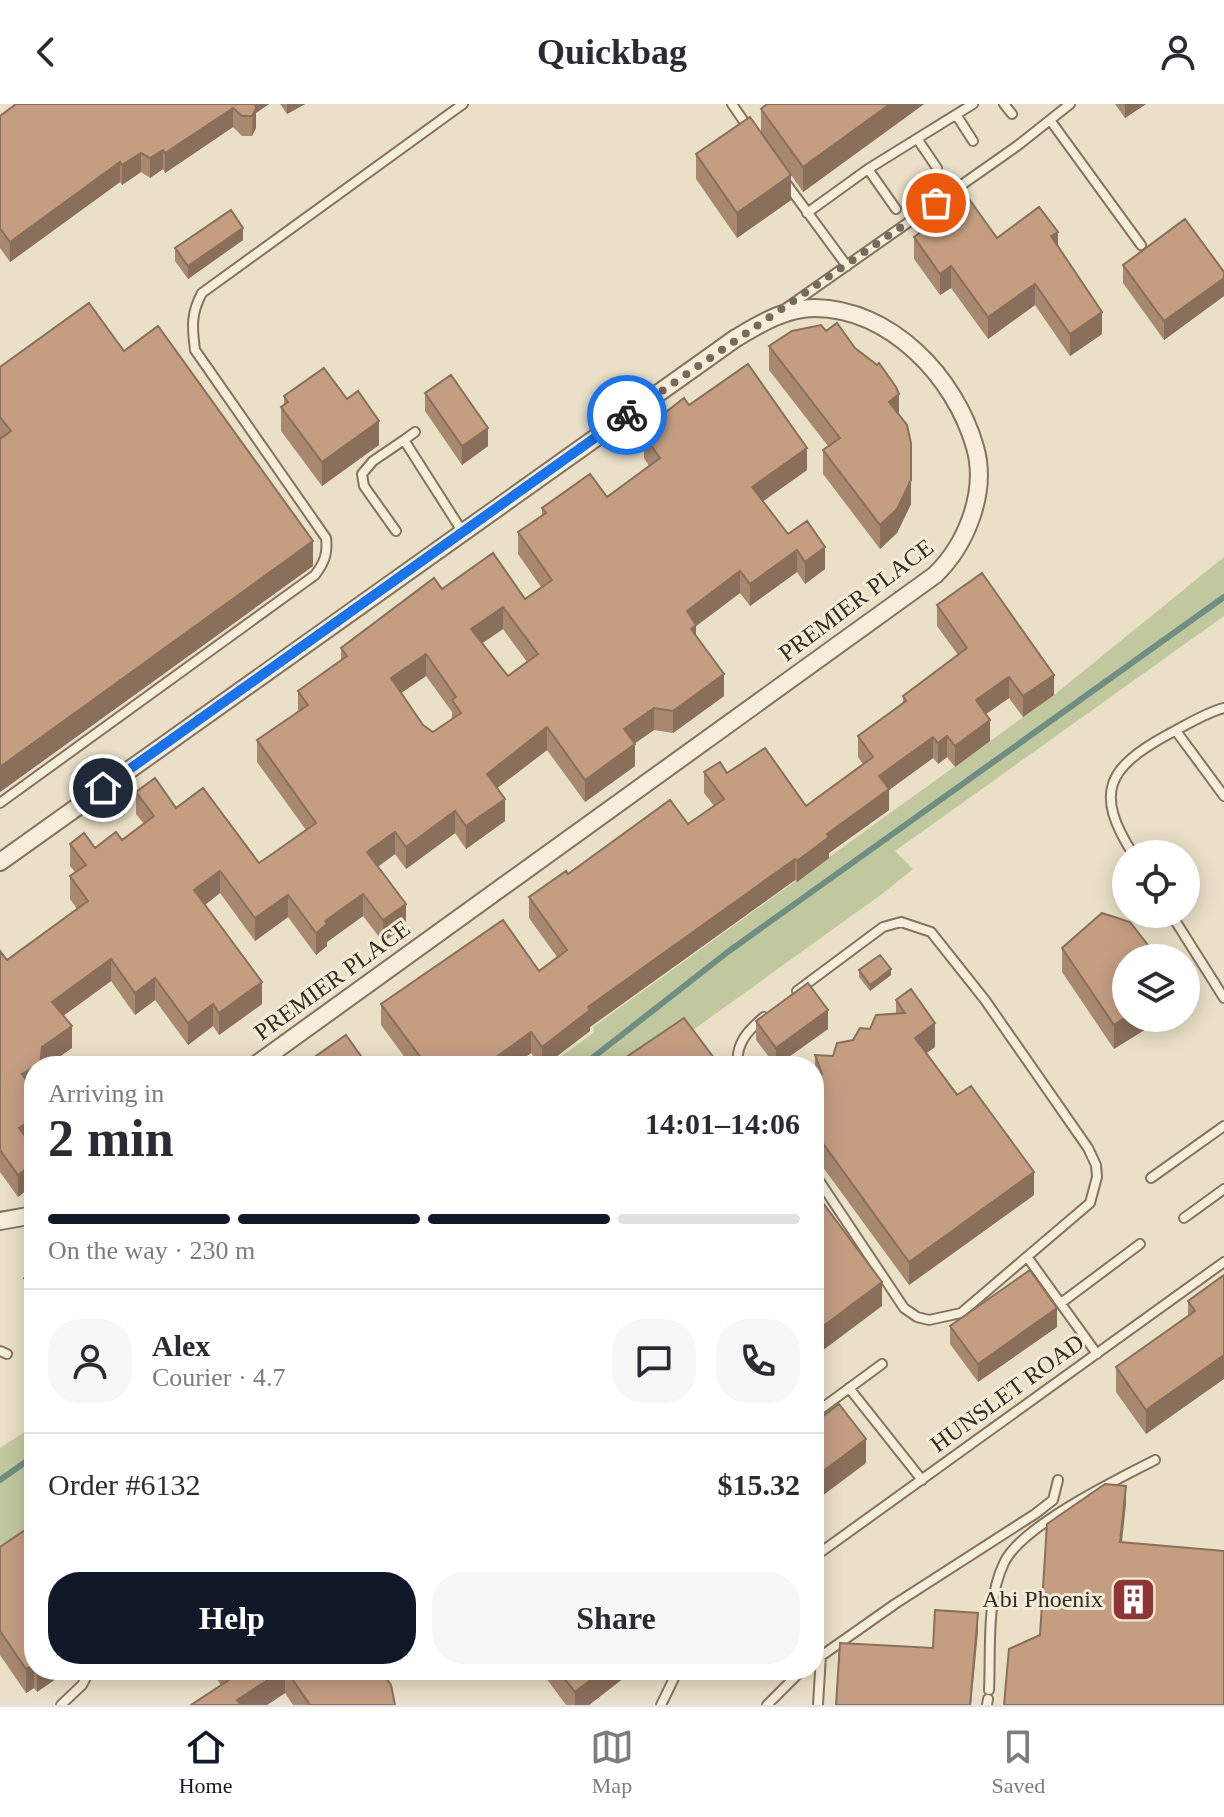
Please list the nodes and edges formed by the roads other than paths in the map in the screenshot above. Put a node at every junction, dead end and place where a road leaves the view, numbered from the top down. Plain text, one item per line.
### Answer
1 (463, 104) edge
2 (732, 104) edge
3 (973, 104) edge
4 (1004, 104) edge
5 (1070, 104) edge
6 (1012, 114) dead end
7 (957, 116) junction
8 (1050, 120) junction
9 (918, 140) junction
10 (757, 141) edge
11 (973, 141) dead end
12 (937, 168) dead end
13 (868, 169) junction
14 (782, 177) edge
15 (896, 209) dead end
16 (807, 213) junction
17 (1141, 245) dead end
18 (847, 266) junction
19 (775, 316) junction
20 (415, 432) dead end
21 (404, 440) junction
22 (396, 531) dead end
23 (462, 531) junction
24 (1224, 708) edge
25 (1176, 731) junction
26 (1224, 796) edge
27 (0, 803) edge
28 (1124, 840) edge
29 (0, 862) edge
30 (1180, 928) edge
31 (1224, 998) edge
32 (783, 1001) edge
33 (772, 1010) edge
34 (268, 1056) edge
35 (739, 1056) edge
36 (1224, 1126) edge
37 (1151, 1178) dead end
38 (824, 1188) edge
39 (1224, 1189) edge
40 (24, 1217) edge
41 (1184, 1218) dead end
42 (0, 1221) edge
43 (1140, 1244) dead end
44 (1028, 1258) junction
45 (1224, 1262) edge
46 (1061, 1303) junction
47 (1097, 1354) junction
48 (882, 1364) dead end
49 (849, 1388) junction
50 (824, 1407) edge
51 (1155, 1460) dead end
52 (922, 1480) junction
53 (1058, 1480) dead end
54 (824, 1550) edge
55 (824, 1654) edge
56 (85, 1680) edge
57 (673, 1680) edge
58 (793, 1680) edge
59 (818, 1680) edge
60 (988, 1698) edge
61 (772, 1702) edge
62 (61, 1705) edge
63 (661, 1705) edge
64 (818, 1705) edge

1 - 27 lane
2 - 10 lane
3 - 7 lane
4 - 6 lane
5 - 8 lane
7 - 9 lane
7 - 11 lane
8 - 17 lane
8 - 18 lane
9 - 12 lane
9 - 13 lane
13 - 15 lane
13 - 16 lane
14 - 16 lane
16 - 18 lane
18 - 19 lane
19 - 23 street, PREMIER PLACE
19 - 34 street, PREMIER PLACE
20 - 21 lane
21 - 22 lane
21 - 23 lane
23 - 29 street, PREMIER PLACE
24 - 25 lane
25 - 26 lane
25 - 28 lane
30 - 31 lane
32 - 44 lane
33 - 35 lane
36 - 37 lane
38 - 44 lane
39 - 41 lane
40 - 42 street
43 - 46 lane
44 - 46 lane
45 - 47 lane, HUNSLET ROAD
46 - 47 lane
47 - 52 lane, HUNSLET ROAD
48 - 49 lane
49 - 50 lane
49 - 52 lane
51 - 60 lane
52 - 54 lane, HUNSLET ROAD
53 - 55 lane
56 - 62 lane
57 - 63 lane
58 - 61 lane
59 - 64 lane

